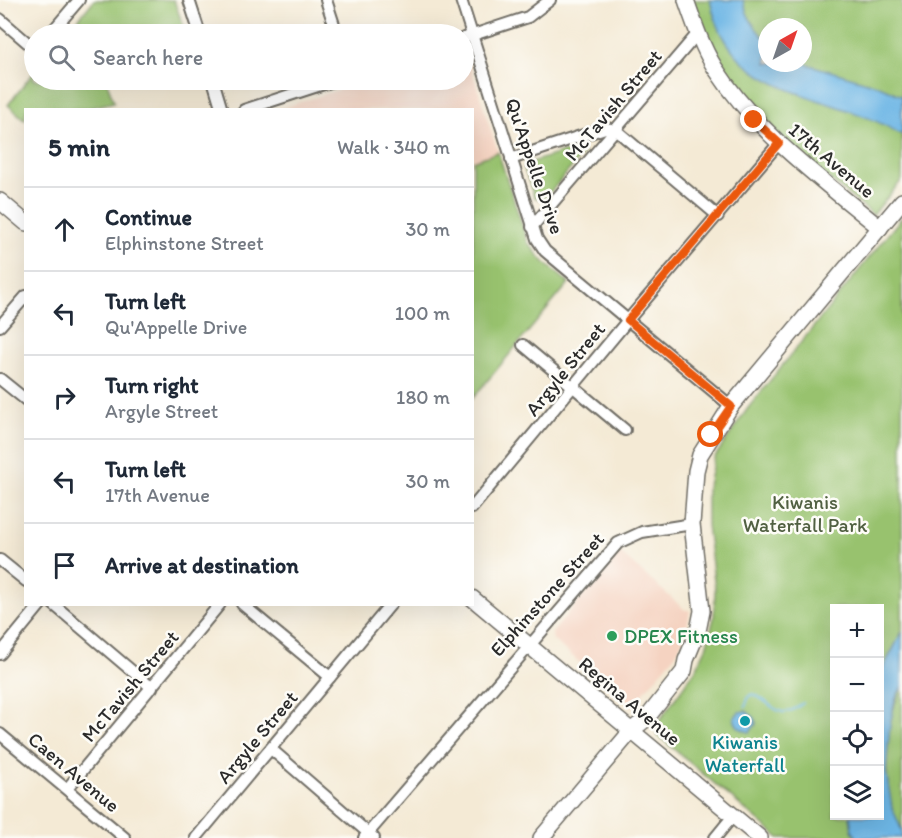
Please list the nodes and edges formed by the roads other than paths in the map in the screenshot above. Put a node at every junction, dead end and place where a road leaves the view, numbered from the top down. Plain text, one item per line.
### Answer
1 (79, 0) edge
2 (189, 0) edge
3 (326, 0) edge
4 (461, 0) edge
5 (550, 0) edge
6 (686, 0) edge
7 (0, 19) edge
8 (59, 24) edge
9 (197, 24) edge
10 (334, 24) edge
11 (466, 24) edge
12 (698, 33) junction
13 (474, 35) edge
14 (24, 37) edge
15 (474, 54) edge
16 (216, 90) edge
17 (305, 90) edge
18 (221, 108) edge
19 (250, 108) edge
20 (616, 130) junction
21 (779, 143) junction
22 (511, 159) junction
23 (0, 201) edge
24 (902, 201) edge
25 (718, 216) junction
26 (24, 221) edge
27 (532, 227) junction
28 (880, 228) junction
29 (24, 298) edge
30 (628, 320) junction
31 (0, 326) edge
32 (523, 345) dead end
33 (0, 379) edge
34 (574, 387) junction
35 (24, 398) edge
36 (731, 406) junction
37 (625, 430) dead end
38 (474, 506) edge
39 (692, 524) junction
40 (0, 560) edge
41 (24, 579) edge
42 (474, 600) edge
43 (39, 606) edge
44 (55, 606) edge
45 (218, 606) edge
46 (244, 606) edge
47 (389, 606) edge
48 (529, 645) junction
49 (0, 654) edge
50 (330, 677) junction
51 (152, 688) junction
52 (632, 730) junction
53 (0, 734) edge
54 (271, 748) junction
55 (67, 789) junction
56 (733, 816) junction
57 (369, 836) edge
58 (125, 838) edge
59 (196, 838) edge
60 (541, 838) edge
61 (715, 838) edge
62 (760, 838) edge

1 - 8 street
2 - 9 street
3 - 10 street
4 - 11 street, Qu'Appelle Drive
5 - 13 street
6 - 12 street, 17th Avenue
7 - 14 street
12 - 20 street, McTavish Street
12 - 21 street, 17th Avenue
15 - 22 street, Qu'Appelle Drive
16 - 18 street
17 - 19 street
20 - 22 street
20 - 25 street
20 - 27 street, McTavish Street
21 - 25 street, Argyle Street
21 - 28 street, 17th Avenue
22 - 27 street, Qu'Appelle Drive
23 - 26 street
24 - 28 street
25 - 30 street, Argyle Street
27 - 30 street, Qu'Appelle Drive
28 - 36 street
29 - 31 street
30 - 34 street, Argyle Street
30 - 36 street, Qu'Appelle Drive
32 - 34 street
33 - 35 street
34 - 37 street
34 - 38 street, Argyle Street
36 - 39 street
39 - 48 street, Elphinstone Street
39 - 52 street
40 - 41 street
42 - 48 street, Regina Avenue
43 - 49 street
44 - 51 street
45 - 51 street, McTavish Street
46 - 50 street
47 - 50 street, Argyle Street
48 - 52 street, Regina Avenue
48 - 57 street, Elphinstone Street
50 - 54 street, Argyle Street
51 - 55 street, McTavish Street
52 - 56 street, Regina Avenue
52 - 60 street
53 - 55 street, Caen Avenue
54 - 57 street
54 - 59 street, Argyle Street
55 - 58 street, Caen Avenue
56 - 61 street
56 - 62 street, Regina Avenue

